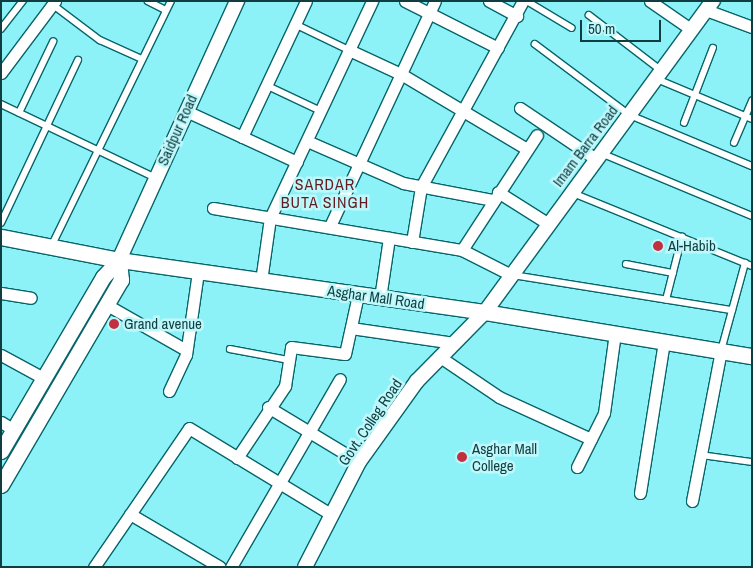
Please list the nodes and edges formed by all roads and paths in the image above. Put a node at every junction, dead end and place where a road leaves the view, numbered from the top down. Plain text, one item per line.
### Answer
1 (23, 1) edge
2 (148, 1) edge
3 (171, 1) edge
4 (237, 1) edge
5 (306, 1) edge
6 (372, 1) edge
7 (405, 1) edge
8 (435, 1) edge
9 (489, 1) edge
10 (525, 1) edge
11 (650, 1) edge
12 (54, 3) edge
13 (710, 6) edge
14 (166, 10) junction
15 (429, 15) junction
16 (589, 15) dead end
17 (517, 16) junction
18 (295, 24) junction
19 (752, 27) edge
20 (572, 28) dead end
21 (1, 29) edge
22 (692, 30) junction
23 (53, 42) dead end
24 (535, 44) dead end
25 (498, 48) junction
26 (713, 48) dead end
27 (349, 50) junction
28 (78, 60) dead end
29 (142, 60) junction
30 (1, 73) edge
31 (401, 74) junction
32 (659, 75) junction
33 (266, 85) junction
34 (696, 96) junction
35 (752, 101) edge
36 (1, 104) edge
37 (520, 108) dead end
38 (186, 111) junction
39 (320, 111) junction
40 (459, 112) junction
41 (20, 113) junction
42 (630, 115) junction
43 (745, 116) junction
44 (752, 119) edge
45 (684, 123) dead end
46 (47, 126) junction
47 (537, 135) dead end
48 (242, 137) junction
49 (307, 141) junction
50 (734, 143) dead end
51 (527, 149) junction
52 (98, 151) junction
53 (599, 156) junction
54 (297, 162) junction
55 (358, 164) junction
56 (752, 166) edge
57 (156, 178) junction
58 (421, 187) junction
59 (570, 192) junction
60 (496, 196) junction
61 (213, 208) dead end
62 (752, 216) edge
63 (270, 218) junction
64 (1, 223) edge
65 (547, 223) junction
66 (330, 226) junction
67 (1, 237) edge
68 (682, 237) junction
69 (389, 238) junction
70 (412, 242) junction
71 (51, 247) junction
72 (462, 250) junction
73 (119, 260) junction
74 (745, 263) junction
75 (626, 264) dead end
76 (752, 266) edge
77 (198, 272) junction
78 (673, 273) junction
79 (511, 275) junction
80 (261, 280) junction
81 (1, 293) edge
82 (358, 295) junction
83 (31, 298) dead end
84 (380, 298) junction
85 (666, 300) junction
86 (107, 305) junction
87 (732, 310) junction
88 (485, 312) junction
89 (351, 328) junction
90 (615, 333) junction
91 (664, 341) junction
92 (454, 343) junction
93 (230, 349) dead end
94 (186, 350) junction
95 (721, 351) junction
96 (1, 355) edge
97 (752, 356) edge
98 (440, 357) junction
99 (289, 360) junction
100 (45, 379) junction
101 (340, 379) dead end
102 (169, 391) dead end
103 (268, 407) junction
104 (8, 426) edge
105 (308, 432) junction
106 (591, 440) junction
107 (1, 451) edge
108 (701, 455) junction
109 (237, 458) junction
110 (359, 462) junction
111 (752, 462) edge
112 (577, 467) dead end
113 (278, 482) junction
114 (1, 485) edge
115 (640, 493) dead end
116 (692, 501) dead end
117 (130, 514) junction
118 (332, 515) junction
119 (94, 567) edge
120 (220, 567) edge
121 (231, 567) edge
122 (305, 567) edge

1 - 21 lane
2 - 14 lane
3 - 14 lane
4 - 38 street, Saidpur Road
5 - 18 street
6 - 27 street
7 - 15 street
8 - 15 street
9 - 17 street
10 - 17 street
10 - 20 lane
11 - 22 street
12 - 29 lane
12 - 30 street
13 - 19 street
13 - 22 street, Imam Barra Road
14 - 29 lane
15 - 25 street
15 - 31 street
16 - 32 lane
17 - 25 street
18 - 27 lane
18 - 33 street
22 - 32 street, Imam Barra Road
23 - 41 lane
24 - 42 lane
25 - 40 street
26 - 34 lane
27 - 31 street
27 - 39 street
28 - 46 lane
29 - 52 lane
31 - 40 street
31 - 55 street
32 - 34 lane
32 - 42 street, Imam Barra Road
33 - 39 lane
33 - 48 street
34 - 43 lane
34 - 45 lane
35 - 43 lane
36 - 41 lane
37 - 53 street
38 - 48 street
38 - 57 street, Saidpur Road
39 - 49 street
40 - 51 street
40 - 58 street
41 - 46 lane
42 - 53 street, Imam Barra Road
42 - 56 lane
43 - 44 lane
43 - 50 lane
46 - 52 lane
46 - 64 lane
47 - 51 street
48 - 54 street
49 - 54 street
49 - 55 street
51 - 60 street
52 - 57 lane
52 - 71 lane
53 - 59 street, Imam Barra Road
53 - 62 lane
54 - 63 street
55 - 58 street
55 - 66 street
57 - 73 street, Saidpur Road
58 - 60 street
58 - 70 street
59 - 65 street, Imam Barra Road
59 - 68 lane
60 - 65 street
60 - 72 street
61 - 63 street
63 - 66 street
63 - 80 street
65 - 79 street, Imam Barra Road
66 - 69 street
67 - 71 main road, Asghar Mall Road
68 - 74 lane
68 - 78 lane
69 - 70 street
69 - 84 street
70 - 72 street
71 - 73 main road, Asghar Mall Road
72 - 79 street
73 - 77 main road, Asghar Mall Road
73 - 86 main road, Saidpur Road
73 - 100 main road, Saidpur Road
74 - 76 lane
74 - 87 lane
75 - 78 lane
77 - 80 main road, Asghar Mall Road
77 - 94 street
78 - 85 lane
79 - 85 lane
79 - 88 street, Imam Barra Road
80 - 82 main road, Asghar Mall Road
81 - 83 street
82 - 84 main road, Asghar Mall Road
82 - 89 street
84 - 88 main road, Asghar Mall Road
85 - 87 lane
86 - 94 street
86 - 114 main road, Saidpur Road
87 - 95 lane
88 - 90 main road, Asghar Mall Road
88 - 92 street, Govt. Colleg Road
89 - 92 street
89 - 99 street
90 - 91 main road, Asghar Mall Road
90 - 106 street
91 - 95 main road, Asghar Mall Road
91 - 115 street
92 - 98 street, Govt. Colleg Road
93 - 99 lane
94 - 102 street
95 - 97 main road, Asghar Mall Road
95 - 108 street
96 - 100 street
98 - 106 street
98 - 110 street, Govt. Colleg Road
99 - 103 street
100 - 104 main road, Saidpur Road
101 - 105 street
103 - 105 street
103 - 109 street
104 - 107 main road, Saidpur Road
105 - 110 street
105 - 113 street
106 - 112 street
108 - 111 lane
108 - 116 street
109 - 113 street
109 - 117 street
110 - 118 street, Govt. Colleg Road
113 - 118 street
113 - 121 street
117 - 119 street
117 - 120 street
118 - 122 street, Govt. Colleg Road

